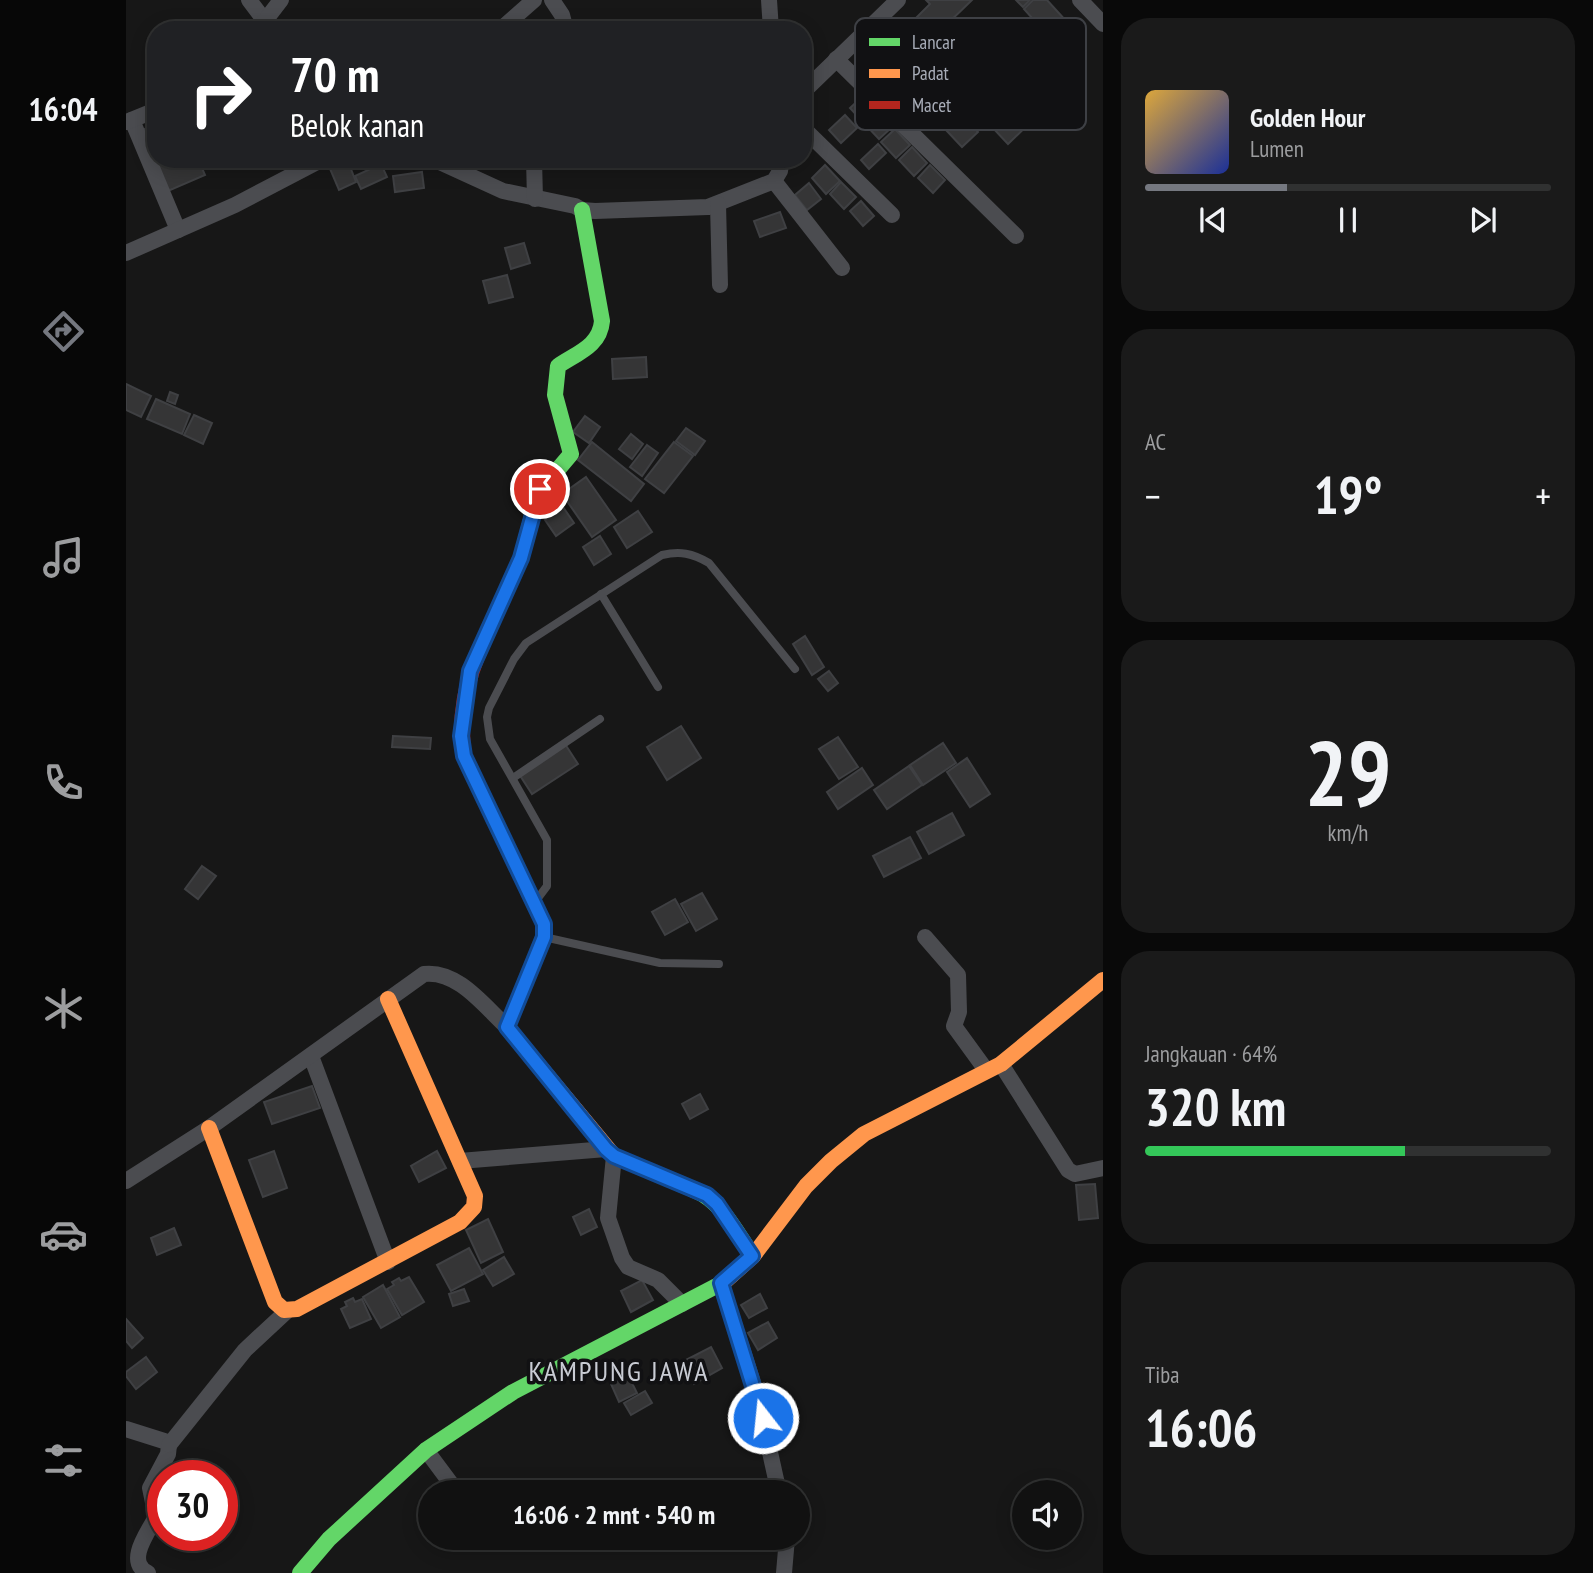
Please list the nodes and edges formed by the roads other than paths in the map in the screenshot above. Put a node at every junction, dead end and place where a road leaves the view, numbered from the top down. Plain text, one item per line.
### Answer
1 (249, 0) edge
2 (281, 0) edge
3 (534, 0) edge
4 (552, 0) edge
5 (769, 0) edge
6 (898, 0) edge
7 (1080, 0) edge
8 (879, 18) edge
9 (259, 21) edge
10 (265, 21) edge
11 (510, 21) edge
12 (564, 21) edge
13 (770, 21) edge
14 (1103, 24) edge
15 (855, 41) edge
16 (836, 59) junction
17 (855, 78) edge
18 (812, 83) edge
19 (147, 114) edge
20 (129, 121) edge
21 (908, 130) edge
22 (812, 137) edge
23 (147, 161) edge
24 (150, 168) edge
25 (306, 168) edge
26 (452, 168) edge
27 (534, 168) edge
28 (780, 168) edge
29 (774, 181) junction
30 (536, 199) junction
31 (719, 204) junction
32 (582, 210) junction
33 (892, 215) dead end
34 (178, 230) junction
35 (1016, 236) dead end
36 (126, 253) edge
37 (842, 268) dead end
38 (720, 285) dead end
39 (601, 594) junction
40 (795, 668) dead end
41 (658, 687) dead end
42 (600, 719) dead end
43 (513, 778) junction
44 (535, 902) junction
45 (544, 937) junction
46 (925, 937) dead end
47 (719, 964) dead end
48 (1103, 980) edge
49 (388, 999) junction
50 (507, 1027) junction
51 (311, 1056) junction
52 (994, 1067) junction
53 (209, 1128) junction
54 (610, 1153) junction
55 (460, 1161) junction
56 (1103, 1168) edge
57 (126, 1181) edge
58 (752, 1256) junction
59 (388, 1262) junction
60 (721, 1283) junction
61 (682, 1304) junction
62 (287, 1311) junction
63 (126, 1429) edge
64 (169, 1446) junction
65 (426, 1450) junction
66 (448, 1480) edge
67 (776, 1480) edge
68 (786, 1550) edge
69 (148, 1573) edge
70 (300, 1573) edge
71 (784, 1573) edge

1 - 9 street
2 - 10 street
3 - 11 street
4 - 12 street
5 - 13 street
6 - 8 street
7 - 14 street
15 - 16 street
16 - 17 street
16 - 18 street
19 - 20 street
20 - 23 street
21 - 35 street
22 - 33 street
24 - 34 street
25 - 34 street
26 - 30 street
27 - 30 street
28 - 29 street
29 - 31 street
29 - 37 street
30 - 32 street
31 - 32 street
31 - 38 street
32 - 44 street
34 - 36 street
39 - 40 lane
39 - 41 lane
39 - 43 lane
42 - 43 lane
43 - 44 lane
44 - 45 street
45 - 47 lane
45 - 50 street
46 - 52 street
48 - 52 street
49 - 50 street
49 - 51 street
49 - 55 street
50 - 54 street
51 - 53 street
51 - 59 street
52 - 56 street
52 - 58 street
53 - 57 street
53 - 62 street
54 - 55 street
54 - 58 street
54 - 61 street
55 - 59 street
58 - 60 street
59 - 62 street
60 - 61 street
60 - 67 street
61 - 65 street
62 - 64 street
63 - 64 street
64 - 69 street
65 - 66 street
65 - 70 street
68 - 71 street

